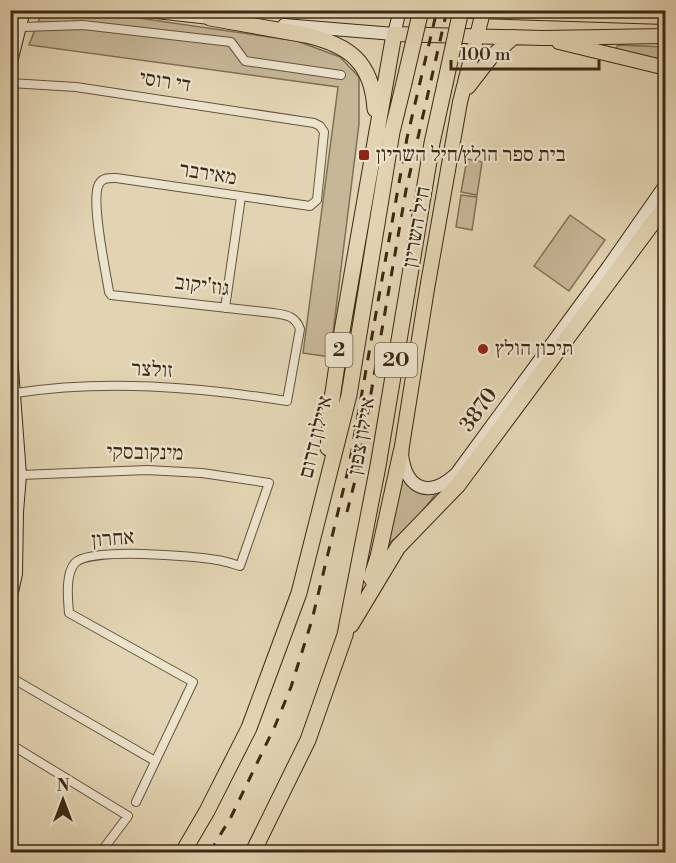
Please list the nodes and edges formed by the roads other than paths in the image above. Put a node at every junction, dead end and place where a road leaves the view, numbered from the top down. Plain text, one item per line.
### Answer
1 (24, 10) edge
2 (36, 10) edge
3 (138, 10) edge
4 (400, 10) edge
5 (421, 10) edge
6 (446, 10) edge
7 (461, 10) edge
8 (552, 10) edge
9 (483, 11) edge
10 (578, 15) junction
11 (666, 17) edge
12 (210, 18) junction
13 (21, 31) junction
14 (393, 34) junction
15 (666, 36) edge
16 (477, 37) junction
17 (514, 37) junction
18 (542, 38) junction
19 (10, 66) edge
20 (666, 68) edge
21 (341, 75) dead end
22 (10, 83) edge
23 (460, 102) junction
24 (376, 130) junction
25 (666, 184) edge
26 (241, 197) junction
27 (666, 205) edge
28 (310, 206) joint
29 (109, 292) joint
30 (225, 308) junction
31 (10, 342) edge
32 (16, 393) junction
33 (287, 401) joint
34 (13, 414) edge
35 (401, 452) junction
36 (20, 474) junction
37 (324, 490) junction
38 (240, 566) joint
39 (10, 601) edge
40 (345, 635) junction
41 (10, 677) edge
42 (10, 744) edge
43 (155, 761) junction
44 (136, 802) dead end
45 (101, 852) edge
46 (183, 852) edge
47 (253, 852) edge

1 - 13 street
2 - 13 street
3 - 12 street
4 - 14 street
5 - 37 highway, איילון דרום / 20, bridge
6 - 9 main road
7 - 40 highway, איילון צפון / 20, bridge
8 - 10 main road
9 - 10 main road
9 - 16 main road, חיל השריון
10 - 11 main road
12 - 14 street
12 - 24 highway
13 - 19 street
13 - 21 street
14 - 16 main road
14 - 24 highway, 2
15 - 18 main road
16 - 17 main road
16 - 23 main road, חיל השריון
17 - 18 main road
17 - 23 main road
18 - 20 main road
22 - 28 street, די רוסי
23 - 35 main road, חיל השריון
24 - 37 highway, 2
25 - 35 street, 3870
26 - 28 street, מאירבר
26 - 29 street, מאירבר
26 - 30 street
27 - 40 highway
29 - 30 street, גוז'יקוב
30 - 33 street, גוז'יקוב
31 - 32 street
32 - 33 street, זולצר
32 - 34 street
34 - 36 street
35 - 40 highway
36 - 38 street, מינקובסקי
36 - 39 street
37 - 46 highway, איילון דרום / 20
38 - 43 street, אחרון
40 - 47 highway, איילון צפון / 20
41 - 43 street
42 - 45 street
43 - 44 street

